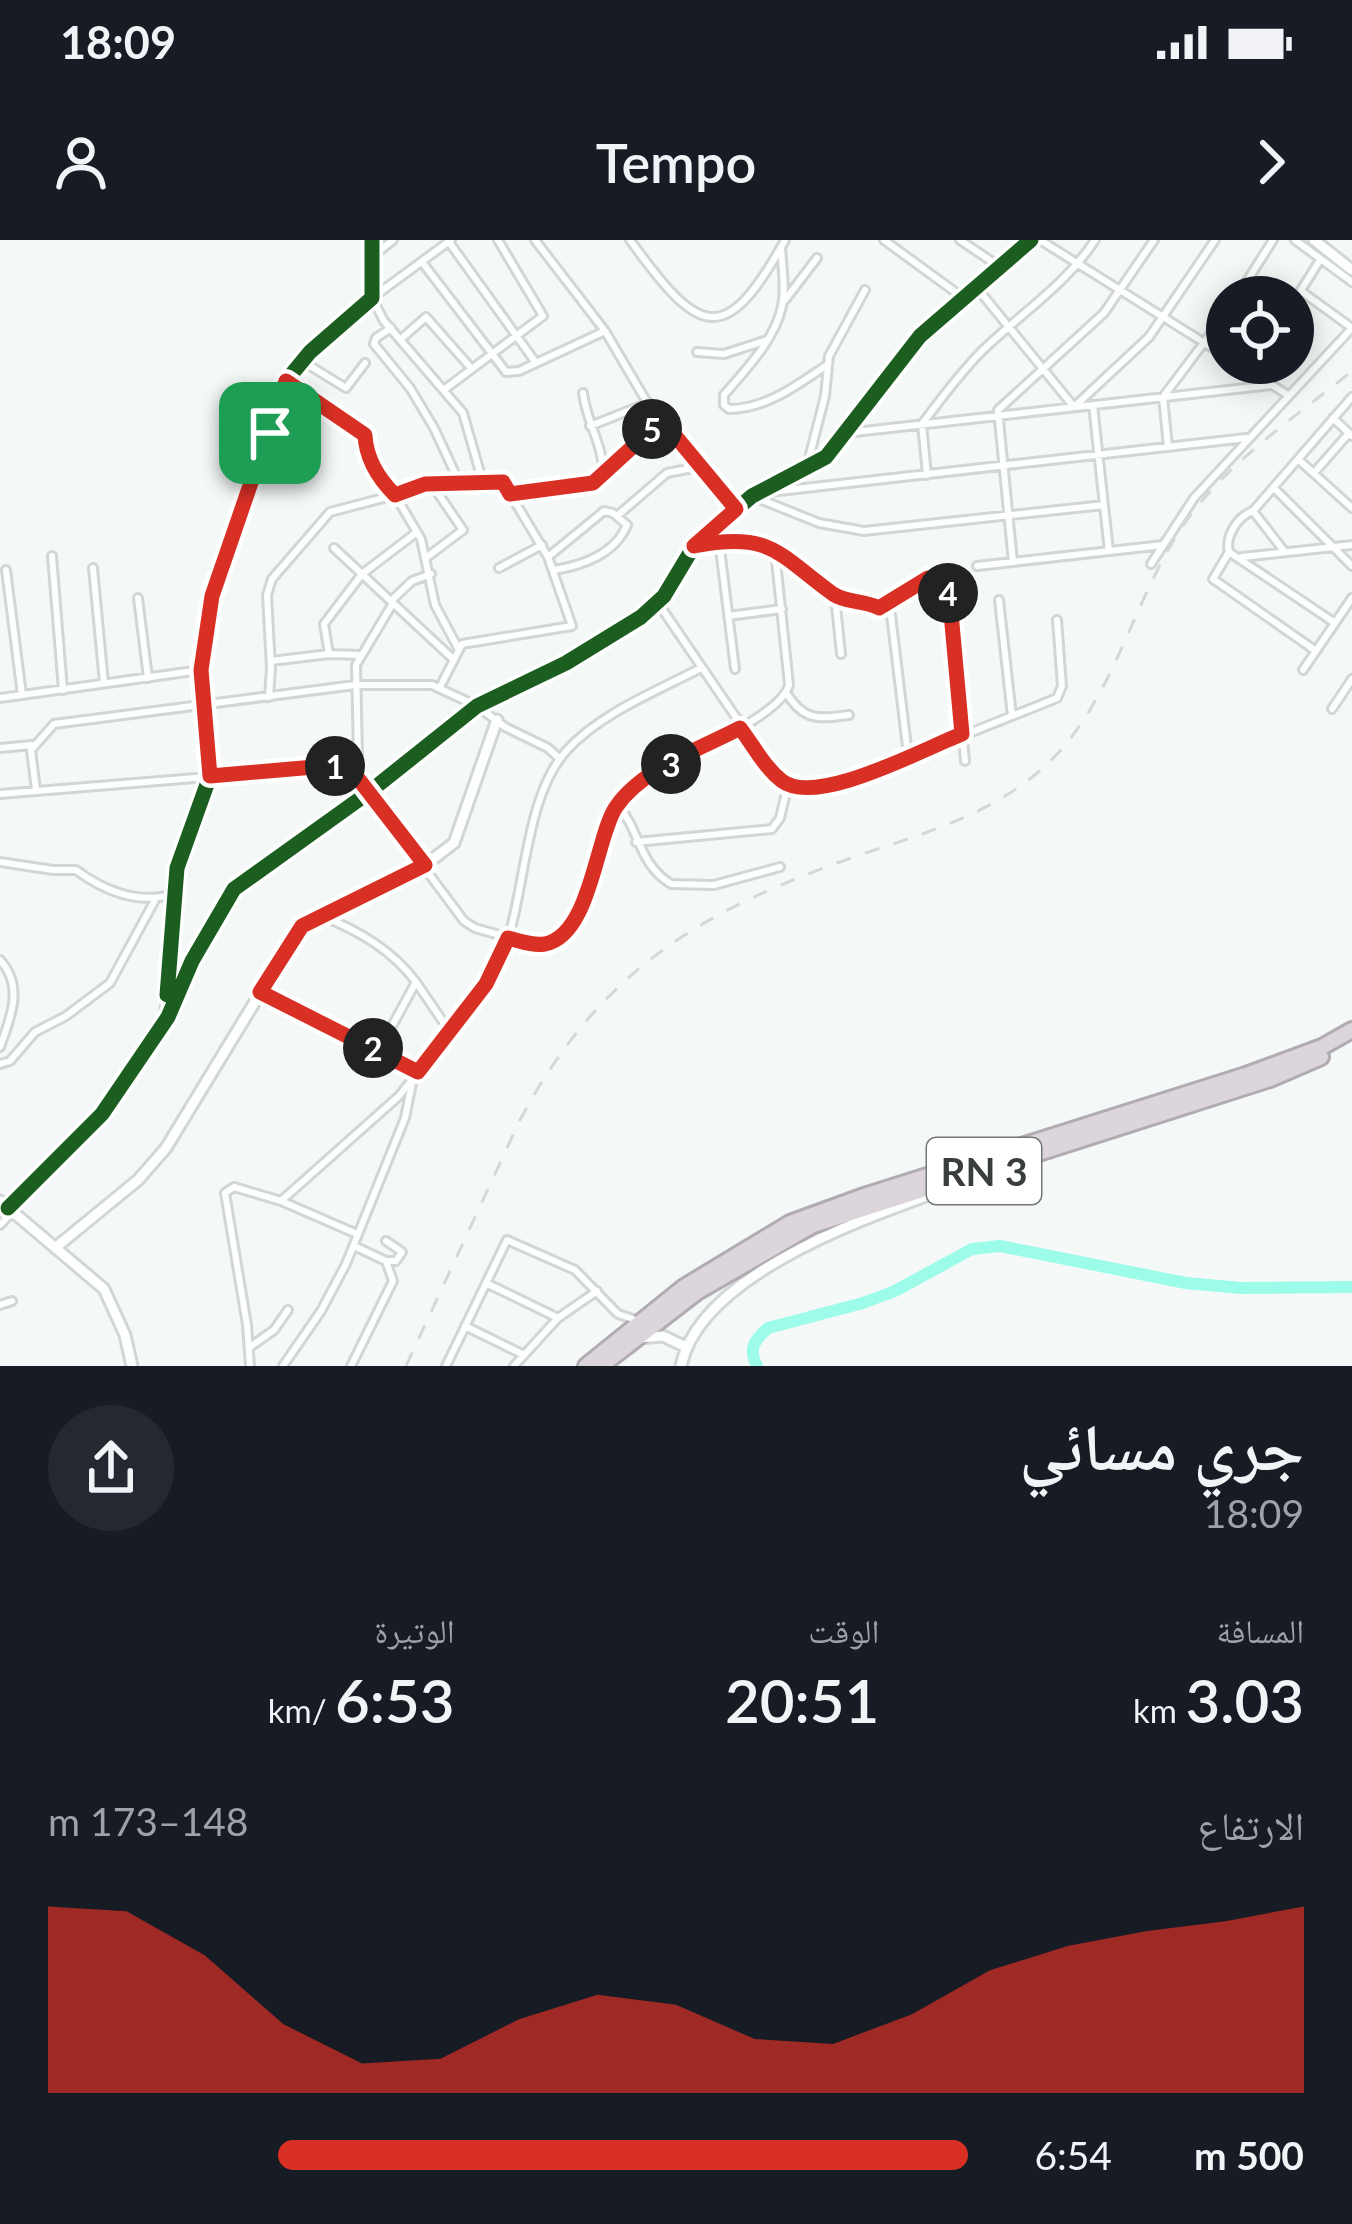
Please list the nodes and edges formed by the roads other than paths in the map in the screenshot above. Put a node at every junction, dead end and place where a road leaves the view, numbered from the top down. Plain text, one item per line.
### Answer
1 (372, 240) edge
2 (393, 240) edge
3 (497, 240) edge
4 (535, 240) edge
5 (630, 240) edge
6 (884, 240) edge
7 (960, 240) edge
8 (1009, 240) edge
9 (1040, 240) edge
10 (1096, 240) edge
11 (1154, 240) edge
12 (1215, 240) edge
13 (1274, 240) edge
14 (1295, 240) edge
15 (1314, 240) edge
16 (450, 241) edge
17 (783, 244) edge
18 (1027, 244) edge
19 (373, 256) junction
20 (817, 258) dead end
21 (1321, 259) junction
22 (422, 262) junction
23 (1079, 265) junction
24 (1000, 267) junction
25 (1352, 270) edge
26 (1251, 276) edge
27 (1310, 276) edge
28 (1352, 282) edge
29 (976, 286) junction
30 (865, 290) dead end
31 (1122, 291) junction
32 (372, 298) junction
33 (962, 298) junction
34 (1314, 301) edge
35 (783, 302) junction
36 (1165, 318) junction
37 (1009, 327) junction
38 (391, 328) junction
39 (1352, 328) edge
40 (605, 331) junction
41 (517, 334) junction
42 (401, 339) junction
43 (767, 339) junction
44 (1206, 343) edge
45 (1206, 345) edge
46 (697, 352) dead end
47 (491, 353) junction
48 (302, 361) junction
49 (365, 363) dead end
50 (536, 363) junction
51 (827, 365) junction
52 (471, 368) junction
53 (1041, 368) junction
54 (286, 381) junction
55 (1272, 385) joint
56 (445, 388) junction
57 (583, 393) dead end
58 (1288, 395) junction
59 (1163, 397) junction
60 (1351, 400) edge
61 (649, 403) junction
62 (1094, 405) junction
63 (1074, 407) junction
64 (997, 416) junction
65 (1333, 418) junction
66 (662, 420) junction
67 (922, 424) junction
68 (590, 426) junction
69 (846, 433) junction
70 (1351, 435) edge
71 (1246, 438) junction
72 (1168, 447) junction
73 (1099, 455) junction
74 (1299, 460) junction
75 (698, 467) junction
76 (1002, 467) junction
77 (806, 470) junction
78 (605, 471) junction
79 (1314, 473) junction
80 (927, 475) junction
81 (484, 483) junction
82 (432, 484) junction
83 (460, 484) junction
84 (1274, 488) junction
85 (510, 494) junction
86 (395, 495) junction
87 (755, 495) junction
88 (1104, 505) junction
89 (1352, 508) edge
90 (736, 509) junction
91 (1253, 511) junction
92 (617, 516) junction
93 (1008, 516) junction
94 (417, 532) junction
95 (719, 541) junction
96 (542, 545) junction
97 (1163, 545) junction
98 (1352, 545) edge
99 (694, 546) junction
100 (1331, 547) junction
101 (334, 548) dead end
102 (775, 550) junction
103 (1109, 551) junction
104 (1229, 552) junction
105 (1285, 552) junction
106 (52, 556) dead end
107 (427, 556) junction
108 (548, 556) junction
109 (1238, 557) junction
110 (1012, 562) junction
111 (1151, 564) dead end
112 (977, 566) dead end
113 (1352, 566) edge
114 (93, 568) dead end
115 (500, 568) dead end
116 (6, 570) dead end
117 (553, 570) junction
118 (362, 574) junction
119 (431, 574) junction
120 (835, 596) junction
121 (137, 598) dead end
122 (1352, 598) edge
123 (999, 600) dead end
124 (392, 602) junction
125 (658, 603) junction
126 (879, 608) junction
127 (782, 609) junction
128 (728, 616) junction
129 (1057, 620) dead end
130 (1335, 622) junction
131 (458, 648) junction
132 (1316, 651) junction
133 (329, 654) junction
134 (360, 655) junction
135 (841, 655) dead end
136 (453, 659) junction
137 (271, 661) junction
138 (701, 668) junction
139 (734, 669) dead end
140 (201, 670) junction
141 (1303, 670) dead end
142 (148, 678) junction
143 (1352, 679) edge
144 (104, 684) junction
145 (355, 685) junction
146 (440, 687) junction
147 (63, 690) junction
148 (787, 694) junction
149 (22, 695) junction
150 (268, 697) junction
151 (0, 698) edge
152 (204, 704) junction
153 (477, 706) junction
154 (1332, 709) dead end
155 (849, 715) dead end
156 (1012, 716) junction
157 (496, 720) junction
158 (740, 728) junction
159 (962, 734) junction
160 (34, 745) junction
161 (0, 748) edge
162 (908, 755) junction
163 (560, 759) junction
164 (965, 761) dead end
165 (350, 768) junction
166 (210, 776) junction
167 (788, 784) junction
168 (36, 790) junction
169 (368, 793) junction
170 (0, 794) edge
171 (617, 805) junction
172 (636, 842) junction
173 (0, 862) edge
174 (425, 865) junction
175 (780, 867) dead end
176 (173, 894) junction
177 (155, 900) junction
178 (318, 915) junction
179 (508, 938) junction
180 (0, 960) edge
181 (416, 982) junction
182 (260, 992) junction
183 (163, 1024) junction
184 (1352, 1030) edge
185 (450, 1032) junction
186 (1352, 1041) edge
187 (0, 1046) edge
188 (379, 1050) junction
189 (0, 1064) edge
190 (418, 1072) junction
191 (412, 1083) junction
192 (1017, 1161) junction
193 (281, 1201) junction
194 (7, 1207) edge
195 (0, 1225) edge
196 (357, 1234) junction
197 (386, 1241) dead end
198 (353, 1246) junction
199 (55, 1248) junction
200 (386, 1262) junction
201 (485, 1283) junction
202 (597, 1291) junction
203 (12, 1301) dead end
204 (0, 1306) edge
205 (288, 1310) dead end
206 (558, 1318) junction
207 (638, 1321) junction
208 (465, 1326) junction
209 (634, 1339) junction
210 (686, 1346) junction
211 (250, 1347) junction
212 (524, 1355) junction
213 (132, 1366) edge
214 (250, 1366) edge
215 (284, 1366) edge
216 (351, 1366) edge
217 (446, 1366) edge
218 (514, 1366) edge
219 (586, 1366) edge
220 (601, 1366) edge
221 (681, 1366) edge

1 - 19 street
2 - 19 street
3 - 41 street
4 - 40 street
5 - 17 street
6 - 33 street
7 - 24 street
8 - 18 street
9 - 23 street
10 - 23 street
11 - 31 street
12 - 36 street
13 - 26 street
14 - 21 street
15 - 25 street
16 - 22 street
16 - 41 street
17 - 35 street
18 - 24 street
19 - 32 street
20 - 35 street
21 - 27 street
21 - 28 street
22 - 32 street
22 - 47 street
23 - 31 street
23 - 37 street
24 - 29 street
29 - 33 street
29 - 37 street
30 - 51 street
31 - 36 street
31 - 53 street
32 - 38 street
32 - 48 street
33 - 69 street
34 - 39 street
35 - 43 street
36 - 44 street
36 - 63 street
37 - 53 street
37 - 67 street
38 - 42 street
38 - 83 street
39 - 58 street
40 - 50 street
40 - 61 street
41 - 47 street
41 - 50 street
42 - 52 street
42 - 56 street
43 - 46 street
43 - 51 street
45 - 59 street
47 - 50 street
47 - 52 street
48 - 49 street
48 - 54 street
51 - 77 street
52 - 56 street
53 - 63 street
53 - 64 street
54 - 86 street
54 - 140 street
55 - 58 street
55 - 59 street
56 - 81 street
57 - 68 street
58 - 71 street
59 - 62 street
59 - 72 street
60 - 65 street
61 - 66 street
61 - 68 street
62 - 63 street
62 - 73 street
63 - 64 street
64 - 67 street
64 - 76 street
65 - 70 street
65 - 74 street
66 - 75 street
66 - 78 street
67 - 69 street
67 - 80 street
68 - 78 street
69 - 77 street
70 - 79 street
71 - 72 street
71 - 97 street
72 - 73 street
73 - 76 street
73 - 88 street
74 - 79 street
74 - 84 street
75 - 90 street
75 - 92 street
76 - 80 street
76 - 93 street
77 - 87 street
78 - 85 street
79 - 89 street
80 - 87 street
81 - 83 street
81 - 85 street
82 - 83 street
82 - 86 street
82 - 107 street
84 - 91 street
84 - 100 street
85 - 96 street
86 - 94 street
86 - 137 street
87 - 90 street
87 - 93 street
88 - 93 street
88 - 103 street
90 - 99 street
91 - 104 street
91 - 105 street
92 - 108 street
92 - 117 street
93 - 110 street
94 - 107 street
94 - 118 street
95 - 99 street
95 - 102 street
95 - 128 street
96 - 108 street
96 - 115 street
97 - 103 street
97 - 111 street
98 - 100 street
99 - 125 street
100 - 105 street
100 - 113 street
101 - 118 street
102 - 120 street
102 - 127 street
103 - 110 street
104 - 109 street
104 - 132 street
105 - 109 street
106 - 147 street
107 - 119 street
108 - 117 street
109 - 130 street
110 - 112 street
114 - 144 street
116 - 149 street
117 - 131 street
118 - 124 street
118 - 133 street
119 - 124 street
119 - 131 street
120 - 126 street
120 - 135 street
121 - 142 street
122 - 130 street
123 - 156 street
124 - 134 street
124 - 136 street
125 - 138 street
125 - 153 street
126 - 159 street
126 - 162 street
127 - 128 street
127 - 148 street
128 - 139 street
129 - 156 street
130 - 132 street
131 - 136 street
132 - 141 street
133 - 134 street
133 - 137 street
134 - 145 street
136 - 146 street
137 - 150 street
138 - 158 street
138 - 163 street
140 - 142 street
140 - 152 street
142 - 144 street
143 - 154 street
144 - 147 street
145 - 146 street
145 - 150 street
145 - 165 street
146 - 153 street
147 - 149 street
148 - 155 street
148 - 158 street
149 - 151 street
150 - 152 street
152 - 160 street
152 - 166 street
153 - 157 street
153 - 169 street
156 - 159 street
157 - 163 street
157 - 174 street
158 - 167 street
158 - 171 street
159 - 162 street
159 - 164 street
160 - 161 street
160 - 168 street
162 - 167 street
163 - 179 street
165 - 166 street
165 - 169 street
166 - 168 street
166 - 176 street
167 - 172 street
168 - 170 street
169 - 174 street
169 - 183 street
171 - 172 street
171 - 179 street
172 - 175 street
173 - 177 street
174 - 178 street
174 - 179 street
176 - 177 street
176 - 183 street
177 - 189 street
178 - 181 street
178 - 182 street
179 - 185 street
180 - 187 street
181 - 185 street
181 - 188 street
182 - 188 street
182 - 199 street
183 - 194 street
184 - 207 highway, RN 3
185 - 190 street
186 - 192 highway, RN 3
188 - 190 street
190 - 191 street
191 - 193 street
191 - 196 street
192 - 209 highway, RN 3
192 - 210 street
193 - 196 street
193 - 211 street
194 - 195 street
194 - 199 street
196 - 198 street
197 - 200 street
198 - 200 street
198 - 215 street
199 - 213 street
200 - 216 street
201 - 202 street
201 - 206 street
201 - 208 street
202 - 206 street
202 - 207 street
203 - 204 street
205 - 211 street
206 - 212 street
207 - 219 highway, RN 3
208 - 212 street
208 - 217 street
209 - 210 street
209 - 220 highway, RN 3
210 - 221 street
211 - 214 street
212 - 218 street

